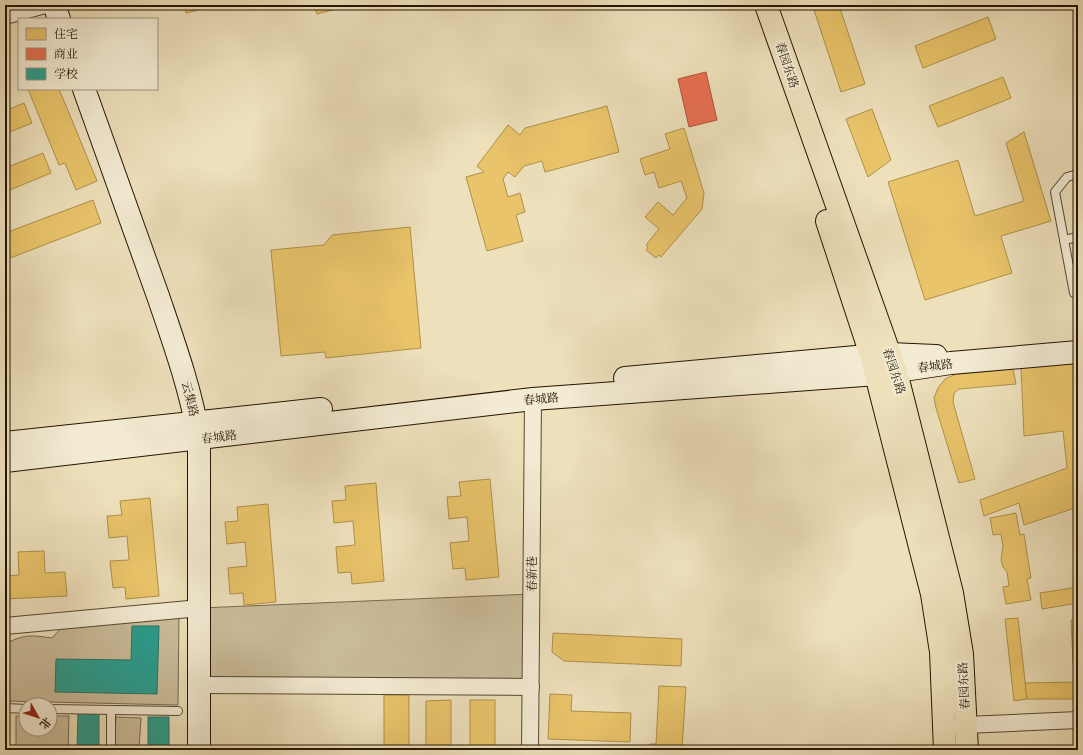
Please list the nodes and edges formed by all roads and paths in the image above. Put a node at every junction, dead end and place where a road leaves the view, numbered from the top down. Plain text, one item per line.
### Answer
1 (45, 5) edge
2 (54, 5) edge
3 (755, 5) edge
4 (766, 5) edge
5 (5, 16) edge
6 (59, 18) edge
7 (84, 90) edge
8 (1078, 174) edge
9 (1078, 237) edge
10 (1064, 240) junction
11 (1078, 294) edge
12 (1078, 340) edge
13 (1078, 352) edge
14 (883, 364) junction
15 (533, 399) junction
16 (197, 431) junction
17 (5, 443) edge
18 (5, 461) edge
19 (200, 608) junction
20 (5, 626) edge
21 (200, 685) junction
22 (531, 687) junction
23 (5, 708) edge
24 (18, 709) edge
25 (58, 709) edge
26 (111, 710) junction
27 (178, 711) dead end
28 (1078, 720) edge
29 (966, 725) junction
30 (111, 750) edge
31 (199, 750) edge
32 (530, 750) edge
33 (945, 750) edge
34 (967, 750) edge

1 - 5 street
2 - 6 street
3 - 14 main road, 春园东路
4 - 14 main road, 春园东路
7 - 16 street, 云集路
8 - 10 lane
9 - 10 lane
10 - 11 lane
12 - 14 street, 春城路
13 - 14 street, 春城路
14 - 15 street, 春城路
14 - 16 street, 春城路
14 - 29 main road, 春园东路
14 - 33 main road, 春园东路
15 - 16 street, 春城路
15 - 22 street, 春新巷
16 - 17 street, 春城路
16 - 18 street, 春城路
16 - 19 street, 云集路
19 - 20 street
19 - 21 street, 云集路
21 - 22 street
21 - 31 street, 云集路
22 - 32 street, 春新巷
23 - 24 lane
25 - 26 lane
26 - 27 lane
26 - 30 lane
28 - 29 street
29 - 34 main road, 春园东路

